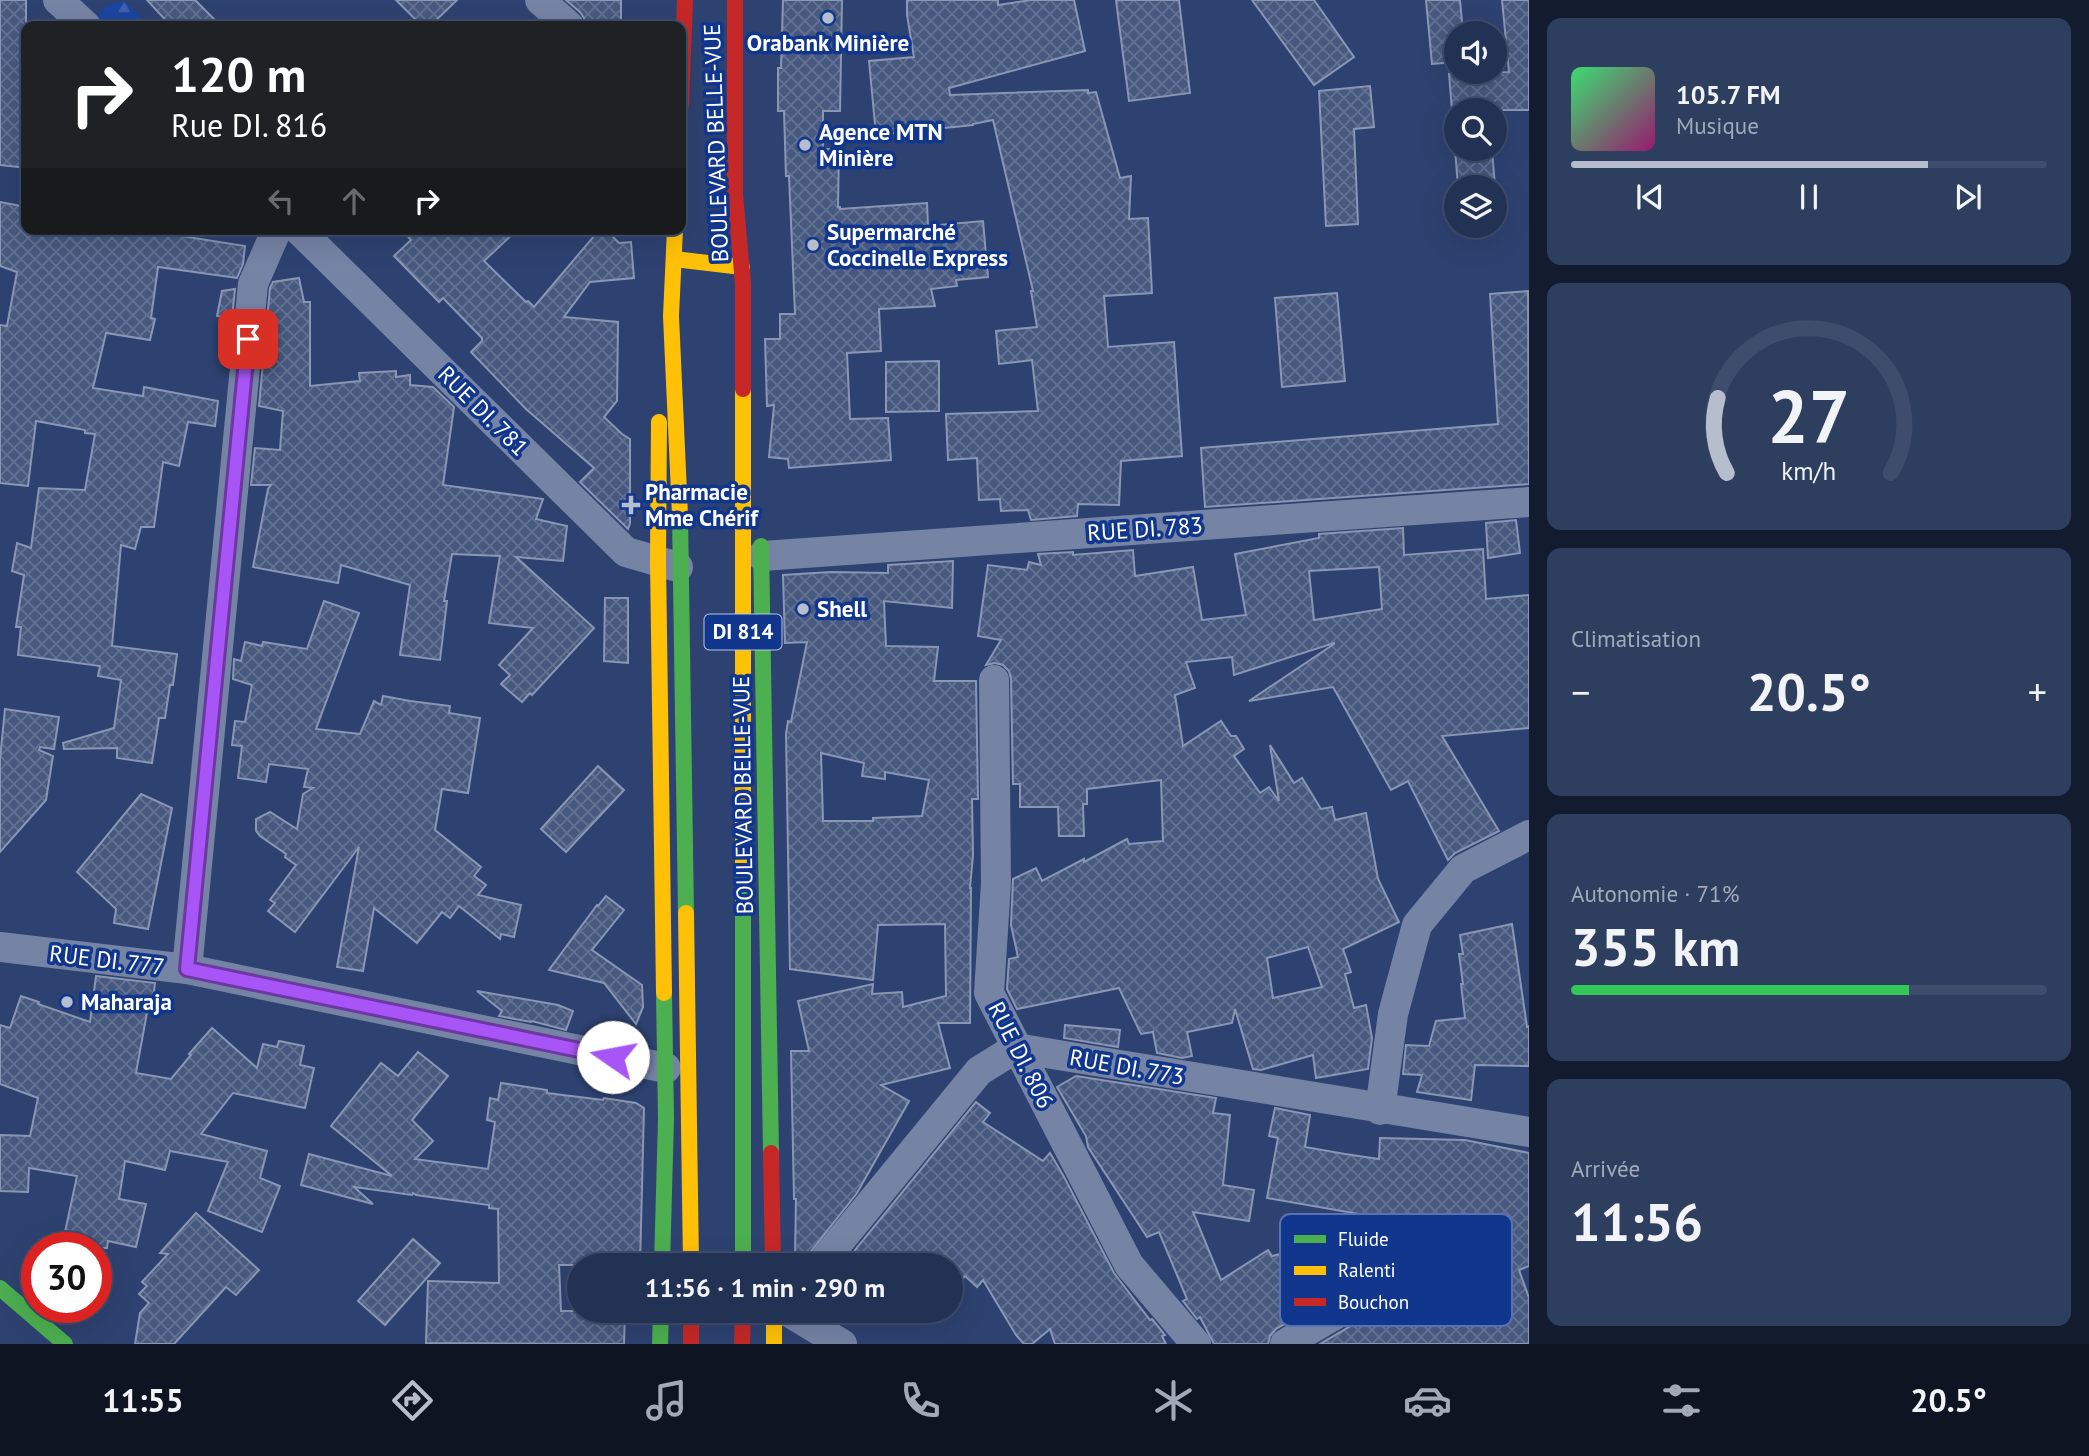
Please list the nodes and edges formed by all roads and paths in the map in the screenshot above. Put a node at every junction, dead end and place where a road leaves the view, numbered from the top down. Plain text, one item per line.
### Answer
1 (58, 0) edge
2 (540, 0) edge
3 (685, 0) edge
4 (734, 0) edge
5 (81, 21) edge
6 (563, 21) edge
7 (684, 21) edge
8 (274, 235) edge
9 (304, 235) edge
10 (675, 235) edge
11 (674, 259) junction
12 (742, 267) junction
13 (743, 284) junction
14 (671, 316) junction
15 (759, 419) dead end
16 (1529, 502) edge
17 (761, 542) joint
18 (670, 565) junction
19 (994, 680) dead end
20 (1529, 835) edge
21 (0, 947) edge
22 (187, 969) junction
23 (1016, 1048) junction
24 (666, 1068) junction
25 (1380, 1110) junction
26 (1529, 1132) edge
27 (662, 1253) edge
28 (691, 1253) edge
29 (743, 1253) edge
30 (774, 1253) edge
31 (830, 1253) edge
32 (0, 1288) edge
33 (661, 1323) edge
34 (691, 1323) edge
35 (743, 1323) edge
36 (774, 1323) edge
37 (807, 1323) edge
38 (1316, 1326) edge
39 (58, 1343) edge
40 (660, 1344) edge
41 (691, 1344) edge
42 (742, 1344) edge
43 (774, 1344) edge
44 (842, 1344) edge
45 (1196, 1344) edge
46 (1285, 1344) edge

1 - 5 street
2 - 6 street
3 - 7 main road, BOULEVARD BELLE-VUE
4 - 12 main road, BOULEVARD BELLE-VUE / DI 814
8 - 22 street
9 - 18 street, RUE DI. 781
10 - 11 main road, BOULEVARD BELLE-VUE / DI 814
11 - 12 main road
11 - 14 main road, BOULEVARD BELLE-VUE / DI 814
12 - 13 main road, BOULEVARD BELLE-VUE / DI 814
13 - 15 main road, BOULEVARD BELLE-VUE
13 - 29 main road, BOULEVARD BELLE-VUE / DI 814
14 - 18 main road, BOULEVARD BELLE-VUE / DI 814
14 - 18 main road, BOULEVARD BELLE-VUE
16 - 17 street, RUE DI. 783
17 - 30 main road, BOULEVARD BELLE-VUE
18 - 24 main road, BOULEVARD BELLE-VUE
18 - 28 main road, BOULEVARD BELLE-VUE / DI 814
19 - 23 street, RUE DI. 806
20 - 25 street
21 - 22 street, RUE DI. 777
22 - 24 street, RUE DI. 777
23 - 25 street, RUE DI. 773
23 - 31 street
23 - 45 street, RUE DI. 806
24 - 27 main road, BOULEVARD BELLE-VUE
25 - 26 street, RUE DI. 773
32 - 39 main road
33 - 40 main road
34 - 41 main road
35 - 42 main road
36 - 43 main road
37 - 44 street
38 - 46 street

